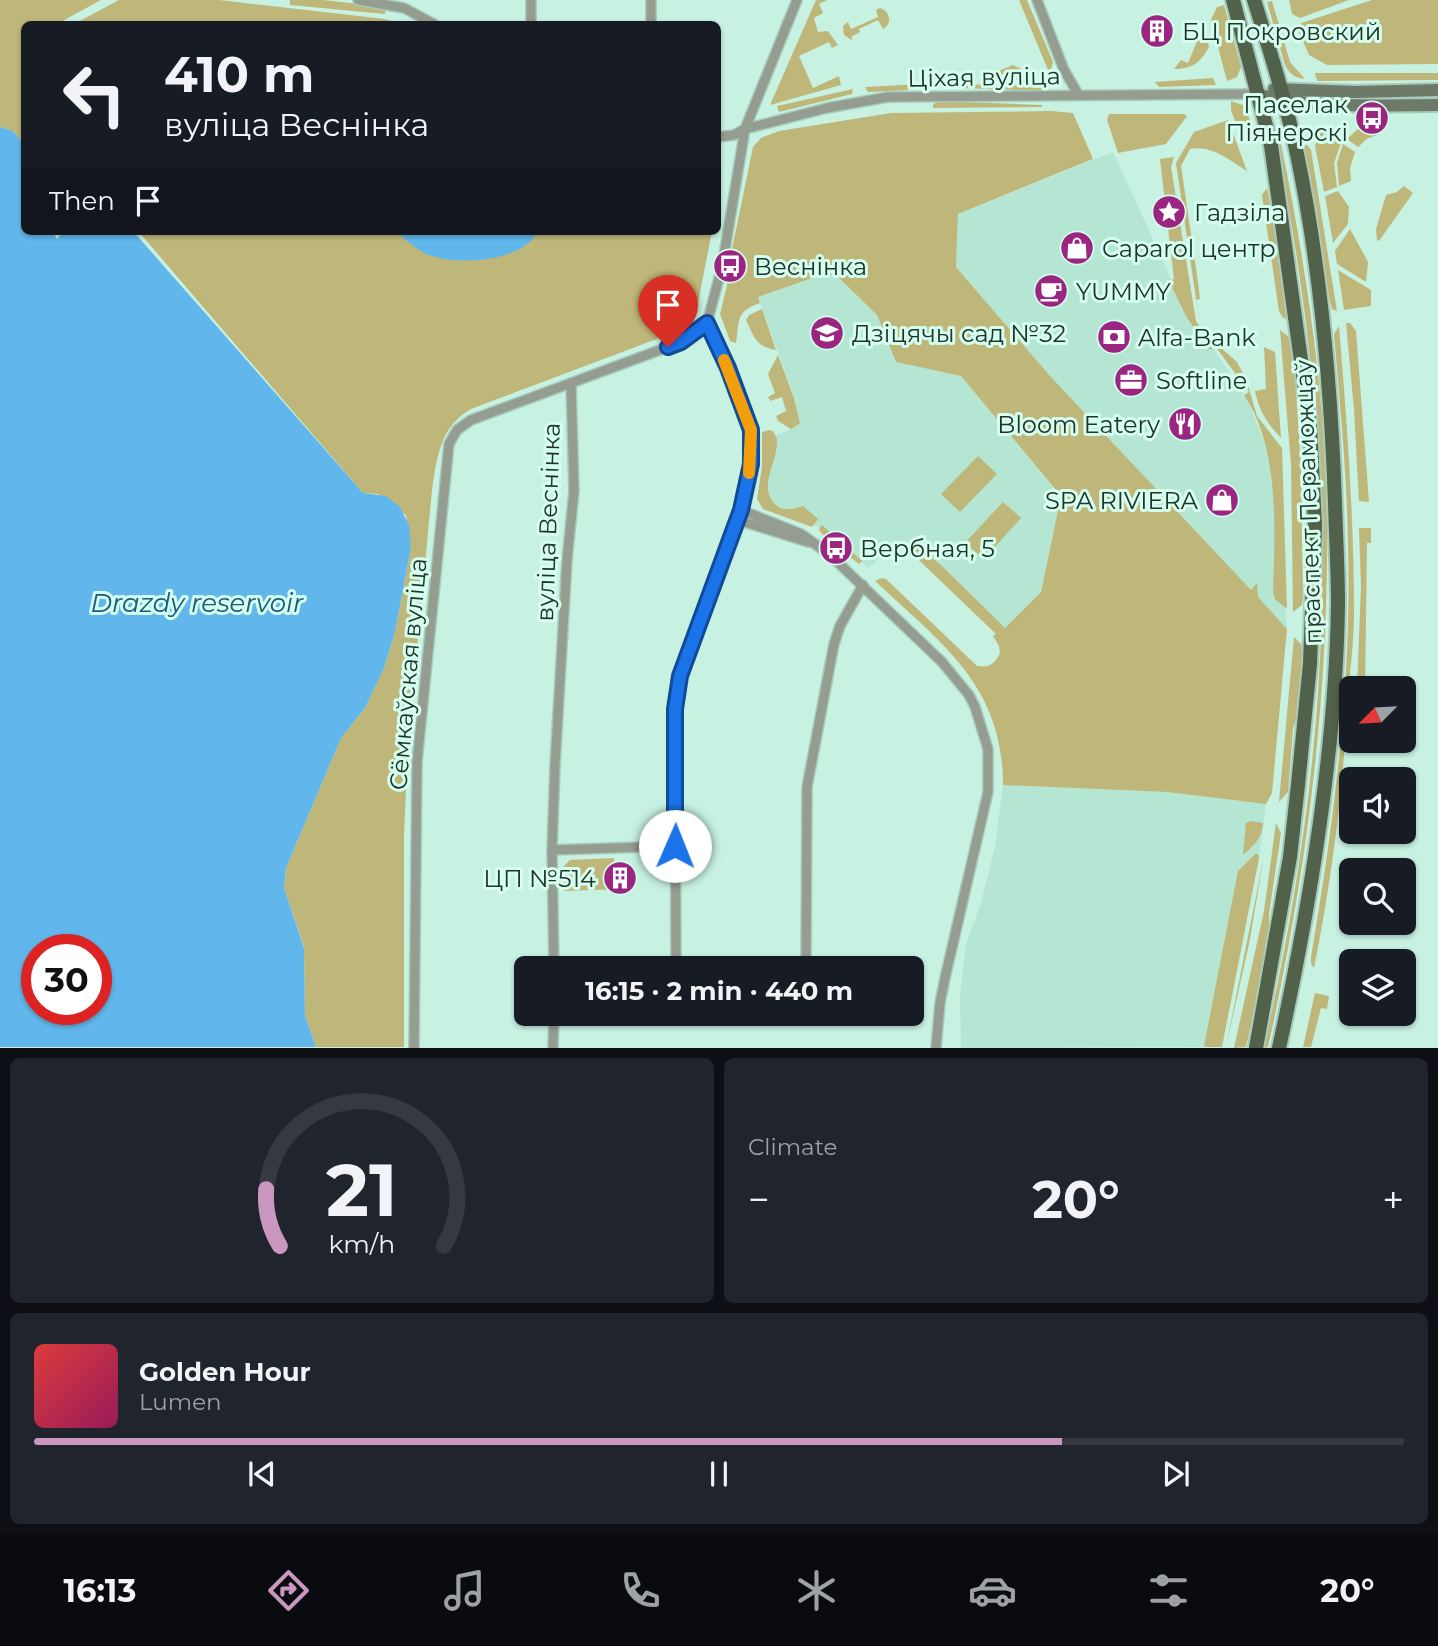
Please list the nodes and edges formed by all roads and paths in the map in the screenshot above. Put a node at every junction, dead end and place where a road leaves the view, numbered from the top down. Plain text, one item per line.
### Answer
1 (358, 0) edge
2 (531, 0) edge
3 (651, 0) edge
4 (797, 0) edge
5 (1037, 0) edge
6 (1233, 0) edge
7 (1254, 0) edge
8 (404, 4) edge
9 (430, 21) edge
10 (531, 21) edge
11 (652, 21) edge
12 (1438, 90) edge
13 (1078, 94) junction
14 (1256, 94) junction
15 (1281, 94) junction
16 (1438, 105) edge
17 (745, 129) junction
18 (721, 137) edge
19 (707, 323) junction
20 (571, 383) junction
21 (741, 510) junction
22 (738, 520) junction
23 (810, 542) junction
24 (863, 585) junction
25 (675, 846) junction
26 (552, 850) junction
27 (554, 956) edge
28 (676, 956) edge
29 (806, 956) edge
30 (554, 1026) edge
31 (414, 1048) edge
32 (553, 1048) edge
33 (936, 1048) edge
34 (1256, 1048) edge
35 (1279, 1048) edge

1 - 8 street
2 - 10 street
3 - 11 street
4 - 17 street
5 - 13 street
6 - 14 main road, праспект Пераможцаў
7 - 15 main road, праспект Пераможцаў
8 - 9 street
12 - 15 main road
13 - 14 street, Ціхая вуліца
13 - 17 street, Ціхая вуліца
14 - 15 main road
14 - 34 main road, праспект Пераможцаў
15 - 16 main road
15 - 35 main road, праспект Пераможцаў
17 - 18 street, Ціхая вуліца
17 - 19 street
19 - 20 street
19 - 21 street
20 - 26 street, вуліца Веснінка
20 - 31 street, Сёмкаўская вуліца
21 - 22 street
21 - 23 street
22 - 23 street
22 - 25 street
23 - 24 street
24 - 29 street
24 - 33 street
25 - 26 street
25 - 28 street
26 - 27 street, вуліца Веснінка
30 - 32 street

